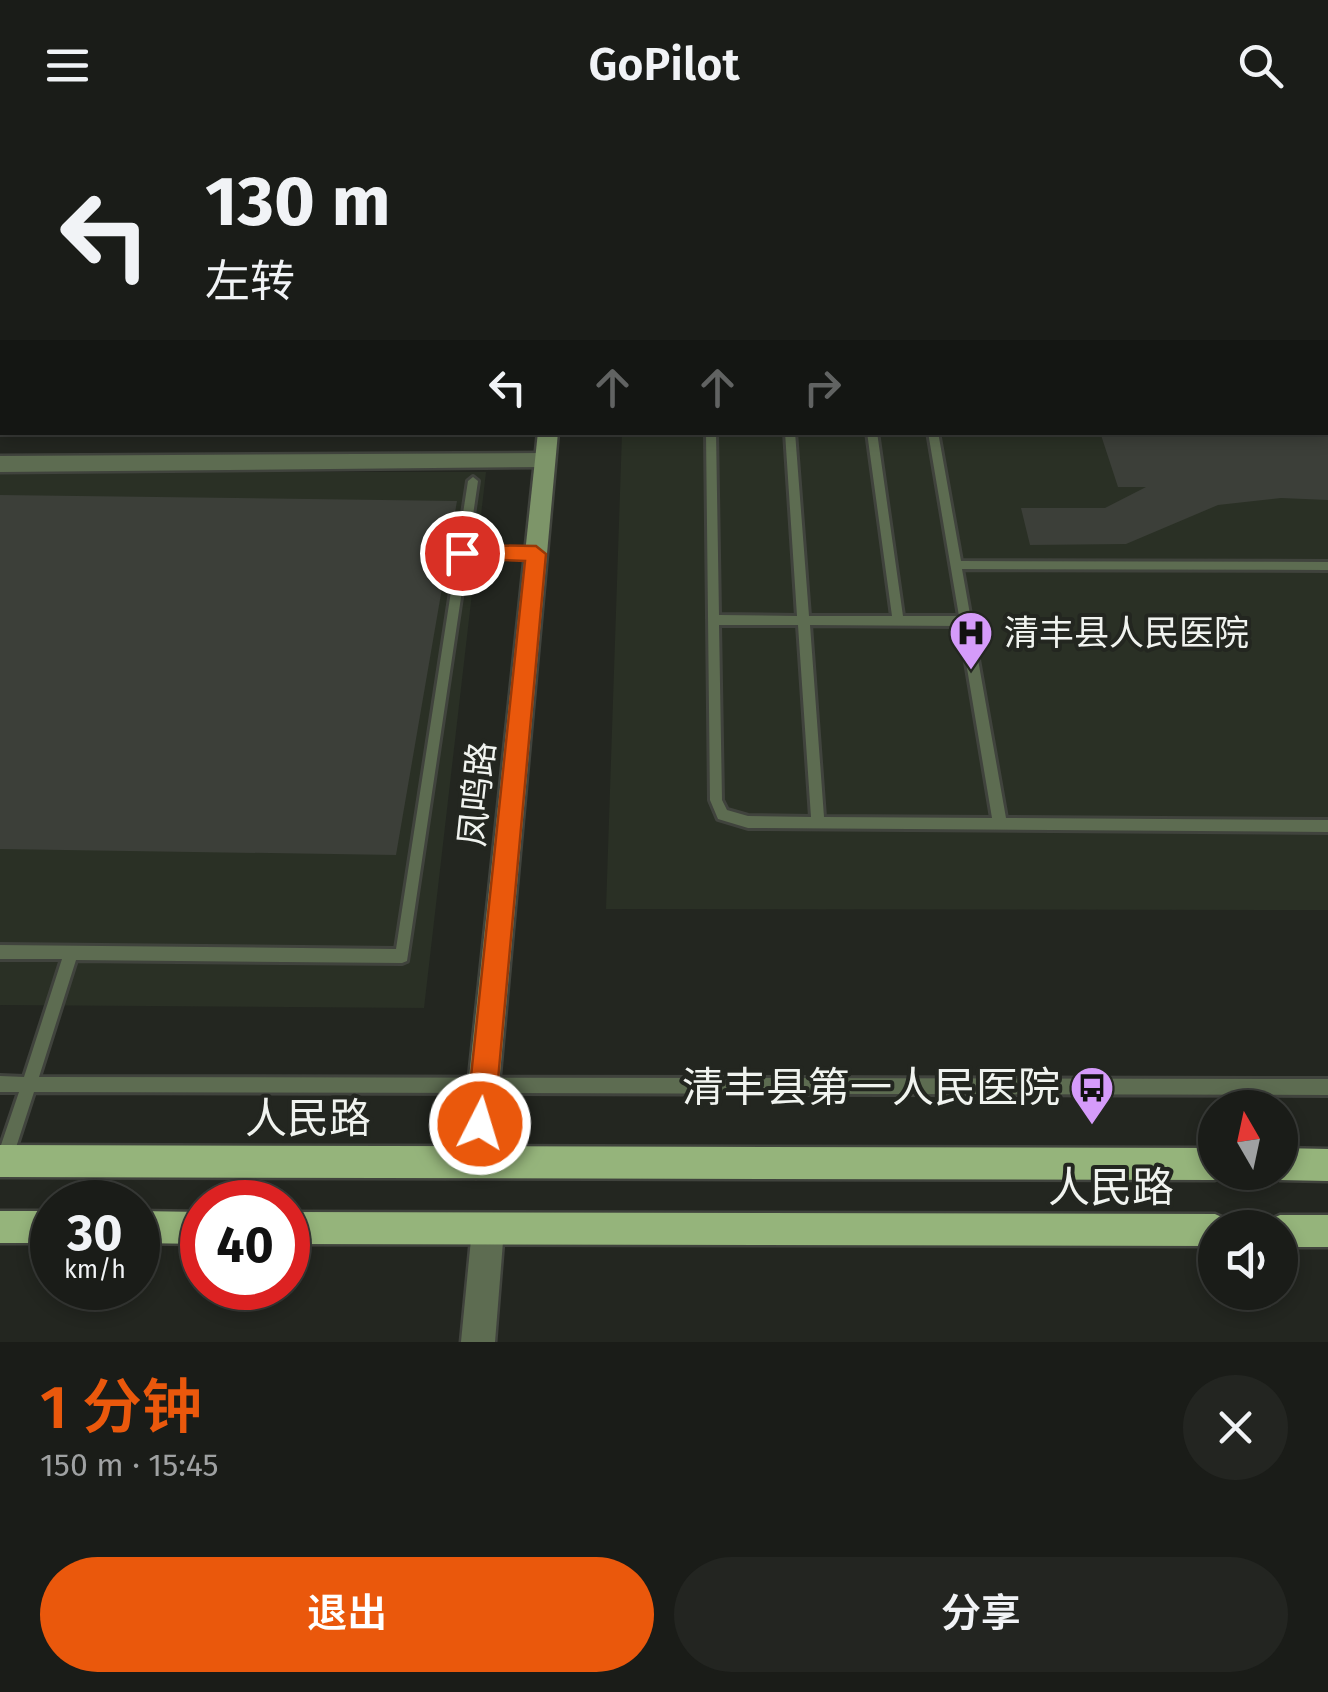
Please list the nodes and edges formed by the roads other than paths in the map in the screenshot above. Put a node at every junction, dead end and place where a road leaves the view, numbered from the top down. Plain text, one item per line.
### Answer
1 (548, 435) edge
2 (711, 435) edge
3 (790, 435) edge
4 (872, 435) edge
5 (934, 435) edge
6 (546, 460) junction
7 (0, 464) edge
8 (473, 481) dead end
9 (462, 553) junction
10 (536, 554) junction
11 (956, 565) junction
12 (1328, 566) edge
13 (714, 620) junction
14 (804, 621) junction
15 (898, 621) junction
16 (965, 621) junction
17 (818, 823) junction
18 (1000, 824) junction
19 (1328, 826) edge
20 (0, 952) edge
21 (71, 953) junction
22 (0, 1084) edge
23 (28, 1084) junction
24 (483, 1085) junction
25 (1328, 1088) edge
26 (2, 1161) edge
27 (476, 1162) junction
28 (1198, 1164) edge
29 (1298, 1164) edge
30 (1328, 1164) edge
31 (0, 1227) edge
32 (30, 1227) edge
33 (310, 1228) edge
34 (488, 1229) junction
35 (1198, 1230) edge
36 (1298, 1230) edge
37 (1328, 1231) edge
38 (478, 1342) edge

1 - 6 street, 凤鸣路
2 - 13 lane
3 - 14 lane
4 - 15 lane
5 - 11 lane
6 - 7 street
6 - 10 street, 凤鸣路
8 - 9 lane
9 - 10 lane
9 - 21 lane
10 - 24 street, 凤鸣路
11 - 12 lane
11 - 16 lane
13 - 14 lane
13 - 17 lane
14 - 15 lane
14 - 17 lane
15 - 16 lane
16 - 18 lane
17 - 18 lane
18 - 19 lane
20 - 21 lane
21 - 23 lane
22 - 23 lane
23 - 24 lane
23 - 26 lane
24 - 25 lane
24 - 27 street, 凤鸣路
26 - 27 main road, 人民路
27 - 28 main road, 人民路
29 - 30 main road
31 - 32 main road
33 - 34 main road, 人民路
34 - 35 main road, 人民路
34 - 38 street
36 - 37 main road

